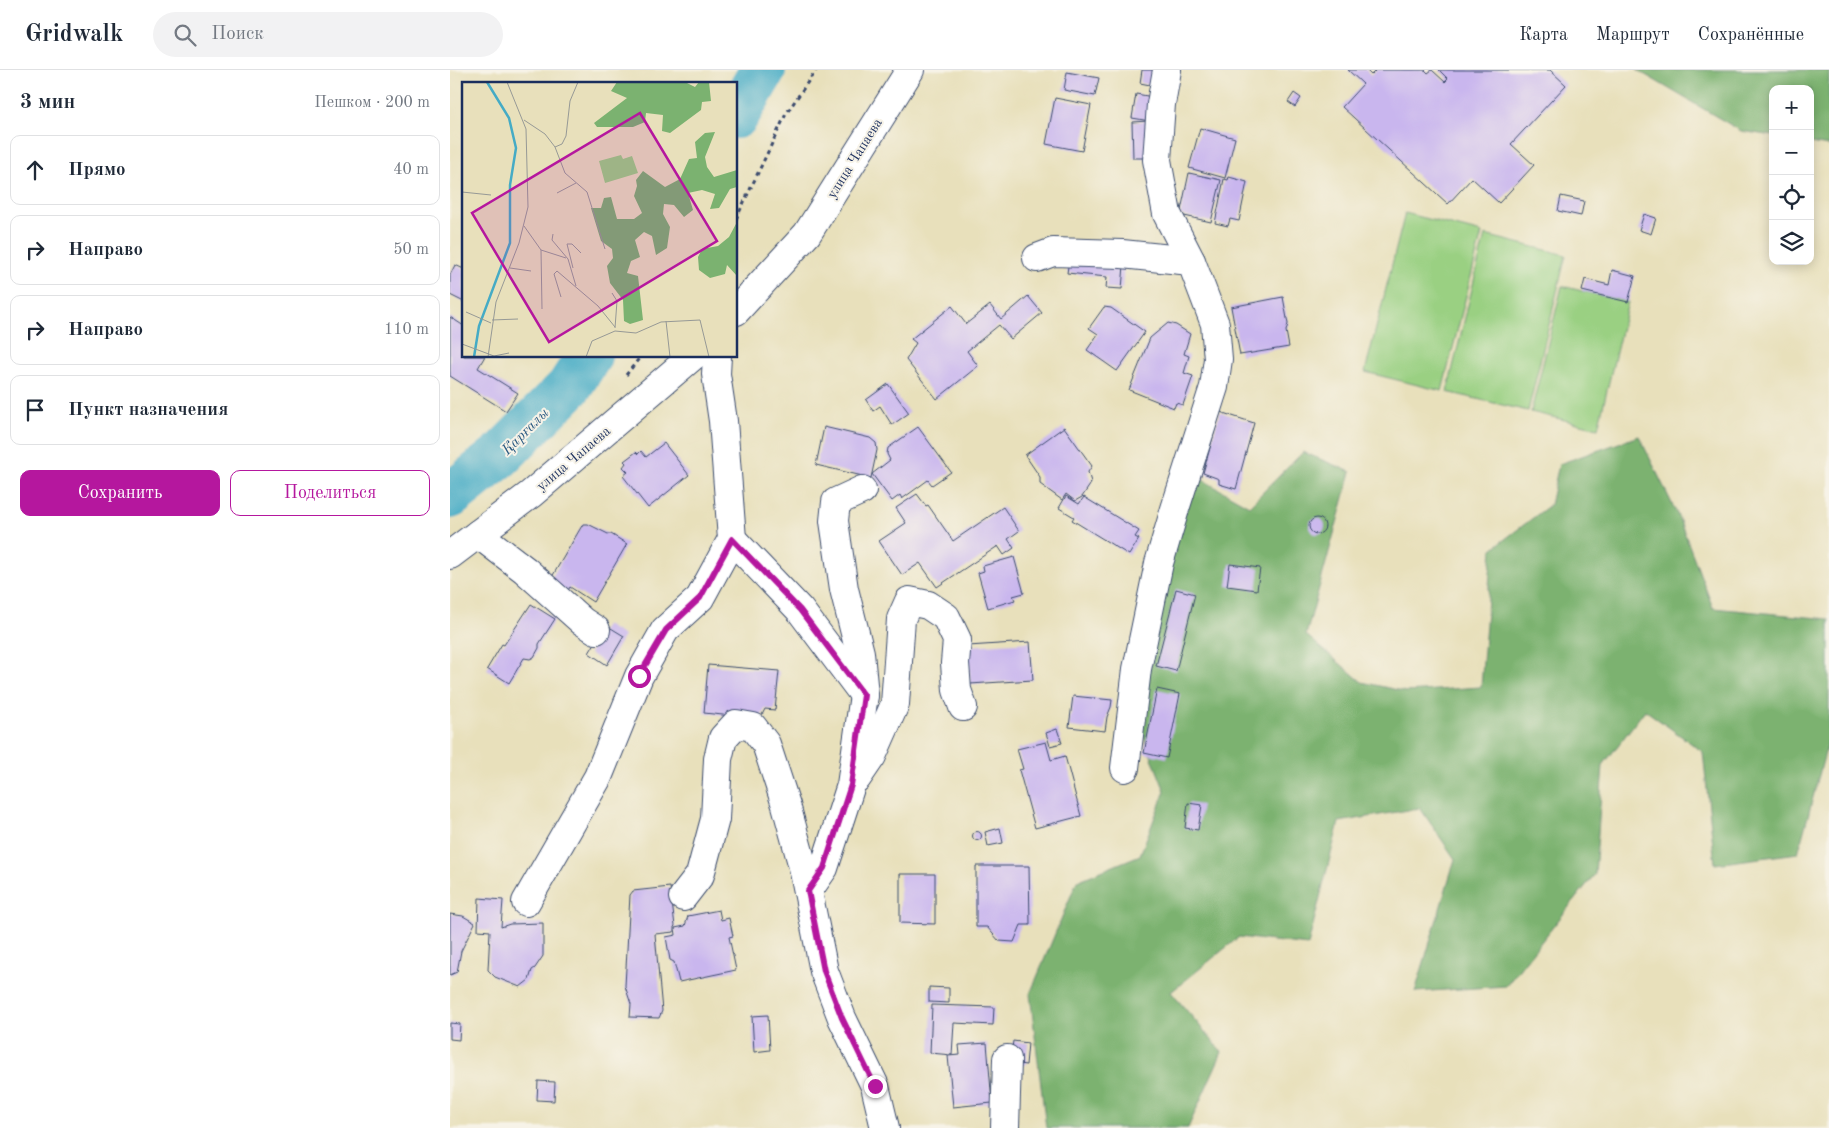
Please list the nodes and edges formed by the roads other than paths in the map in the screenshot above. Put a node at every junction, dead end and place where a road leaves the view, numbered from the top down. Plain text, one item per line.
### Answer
1 (910, 70) edge
2 (1167, 70) edge
3 (1037, 258) dead end
4 (1191, 261) junction
5 (738, 310) edge
6 (691, 358) edge
7 (717, 358) edge
8 (862, 490) dead end
9 (478, 534) junction
10 (732, 539) junction
11 (450, 555) edge
12 (596, 630) dead end
13 (864, 695) junction
14 (963, 707) dead end
15 (1125, 768) dead end
16 (851, 785) junction
17 (808, 891) junction
18 (683, 897) dead end
19 (526, 902) dead end
20 (1008, 1059) dead end
21 (885, 1128) edge
22 (1005, 1128) edge

1 - 5 street, улица Чапаева
2 - 4 street
3 - 4 street
4 - 15 street
6 - 9 street, улица Чапаева
7 - 10 street
8 - 13 street
9 - 11 street, улица Чапаева
9 - 12 street
10 - 13 street
10 - 19 street
13 - 16 street
14 - 16 street
16 - 17 street
17 - 18 street
17 - 21 street
20 - 22 street

